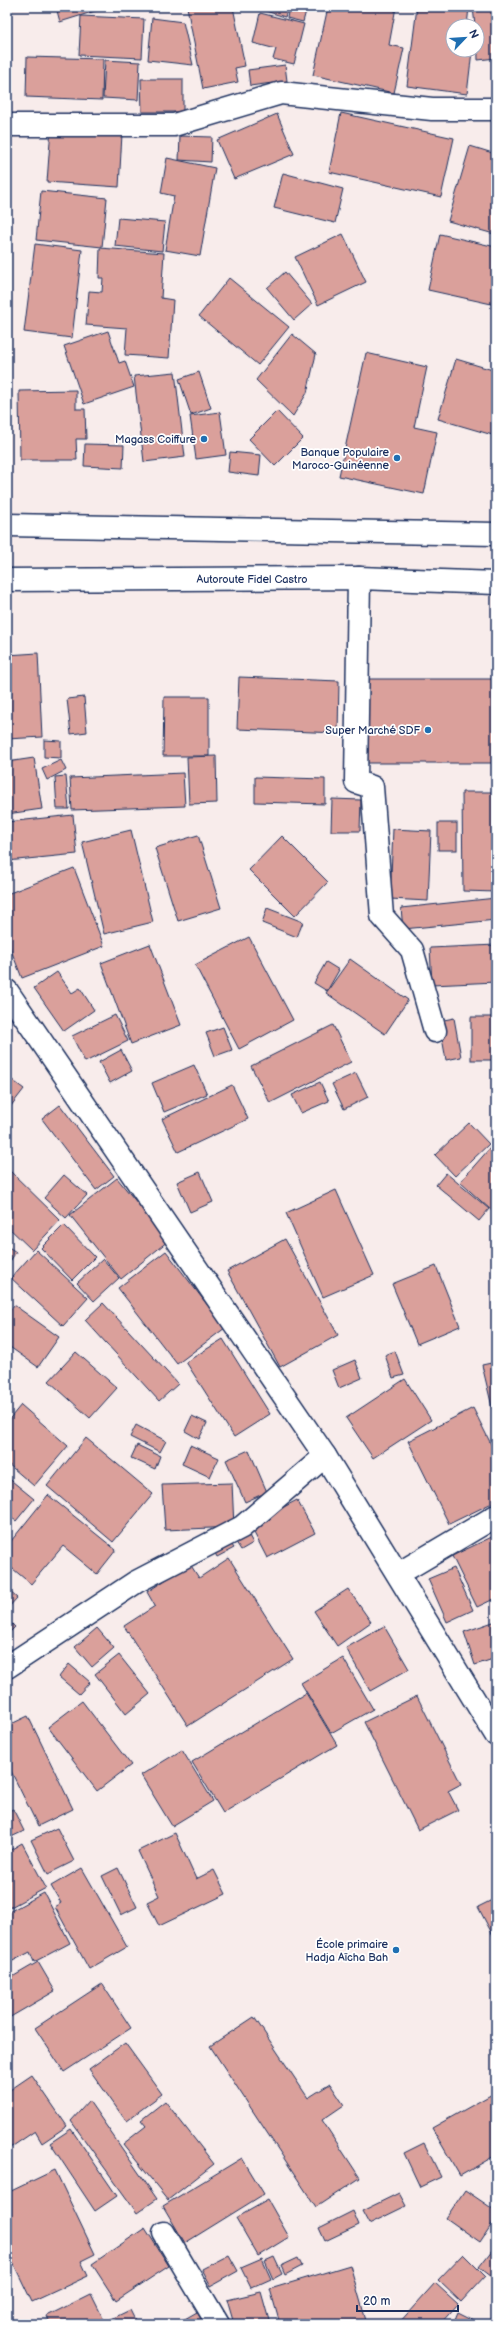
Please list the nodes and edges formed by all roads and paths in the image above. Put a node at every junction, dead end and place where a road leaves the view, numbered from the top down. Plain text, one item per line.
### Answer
1 (496, 109) edge
2 (7, 125) edge
3 (7, 525) edge
4 (496, 534) edge
5 (359, 578) junction
6 (7, 580) edge
7 (496, 583) edge
8 (7, 991) edge
9 (435, 1031) dead end
10 (325, 1456) junction
11 (496, 1516) edge
12 (398, 1574) junction
13 (7, 1667) edge
14 (496, 1735) edge
15 (164, 2233) dead end
16 (218, 2324) edge

1 - 2 main road
3 - 4 main road
5 - 6 main road, Autoroute Fidel Castro
5 - 7 main road, Autoroute Fidel Castro
5 - 9 main road
8 - 10 main road
10 - 12 main road
10 - 13 main road
11 - 12 main road
12 - 14 main road
15 - 16 main road

